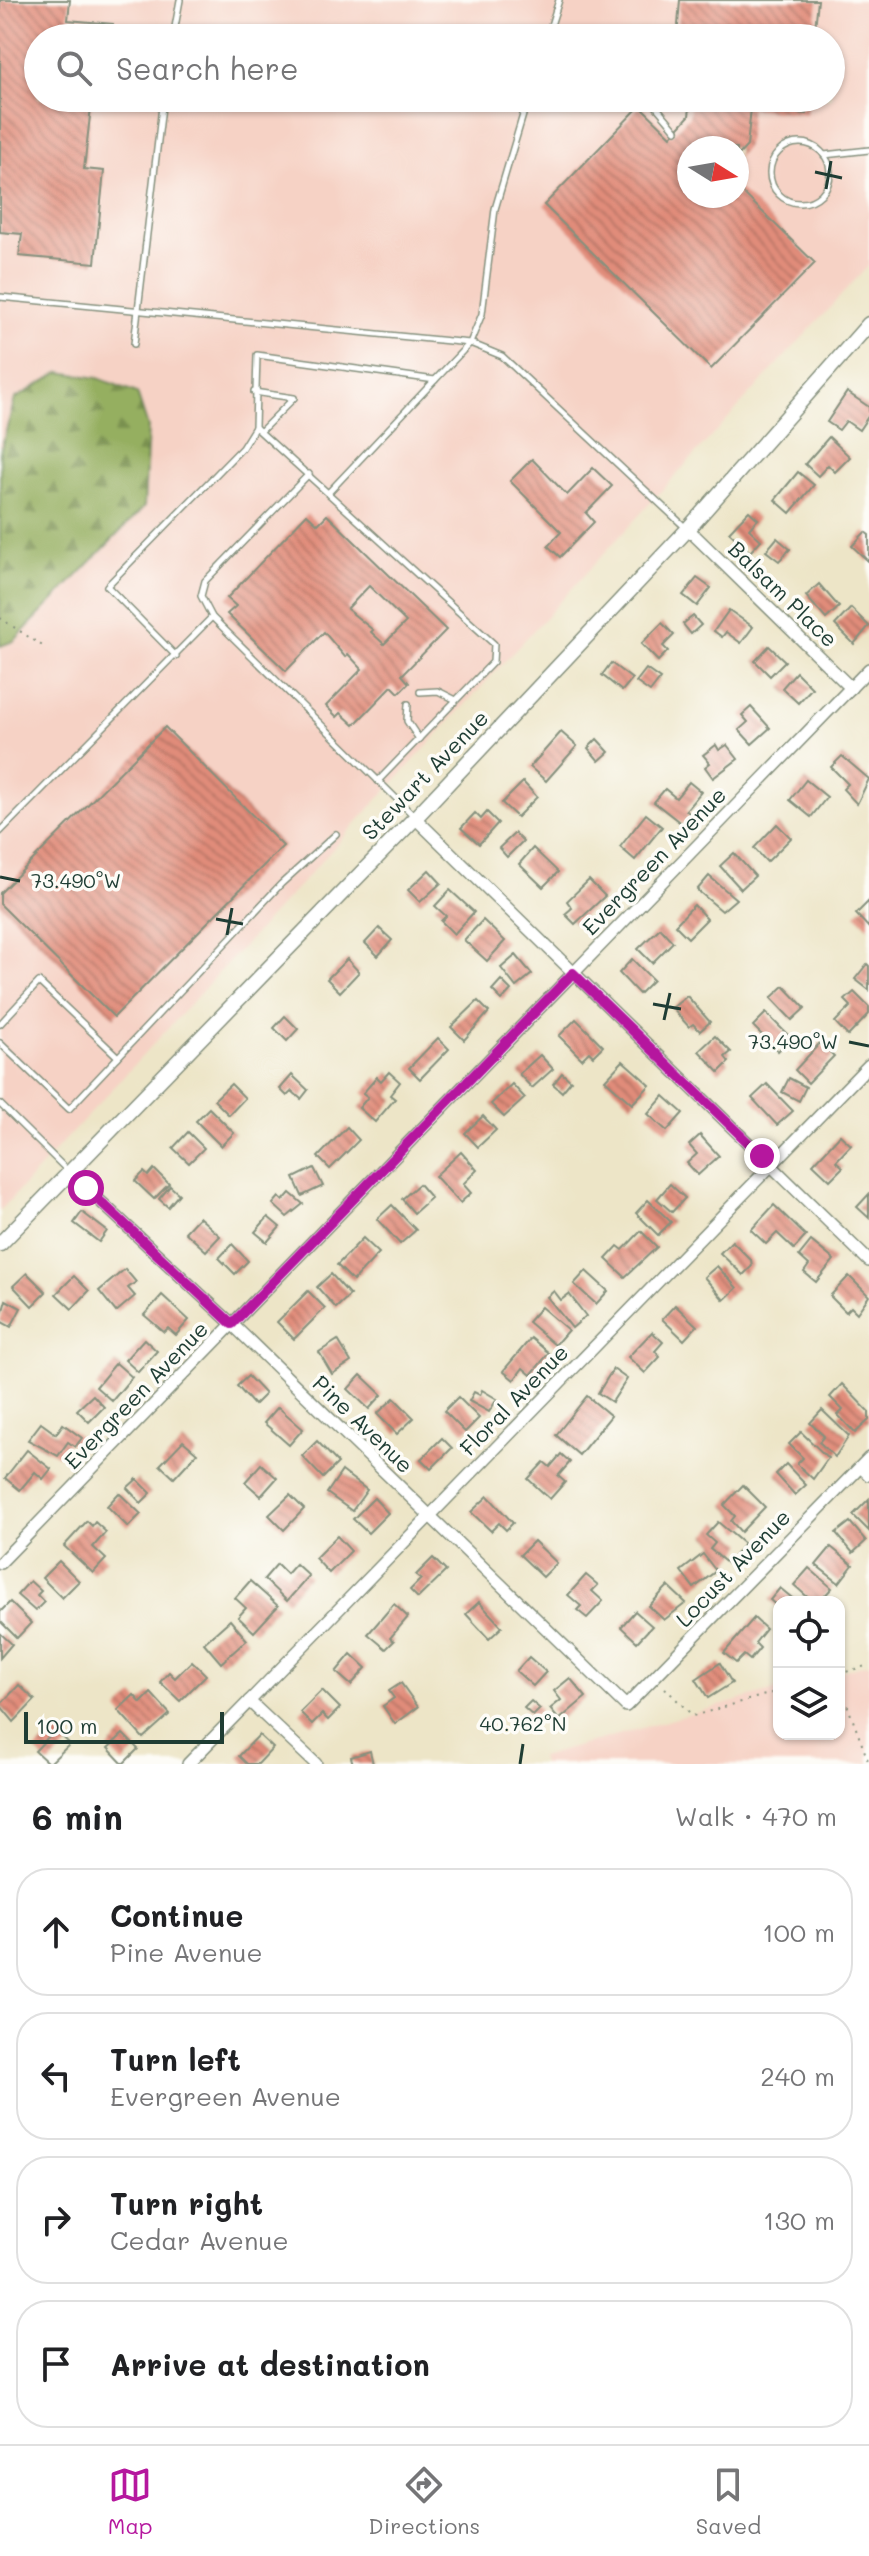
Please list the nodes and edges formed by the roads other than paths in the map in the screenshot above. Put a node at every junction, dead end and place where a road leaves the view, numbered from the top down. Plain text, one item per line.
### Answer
1 (180, 0) edge
2 (559, 0) edge
3 (176, 24) edge
4 (551, 24) edge
5 (161, 112) edge
6 (524, 112) edge
7 (661, 112) edge
8 (676, 130) dead end
9 (869, 150) edge
10 (824, 155) junction
11 (0, 297) edge
12 (138, 311) junction
13 (869, 324) edge
14 (470, 343) junction
15 (134, 344) dead end
16 (435, 380) junction
17 (254, 392) junction
18 (258, 429) junction
19 (309, 474) junction
20 (329, 492) junction
21 (688, 529) junction
22 (212, 617) junction
23 (176, 656) junction
24 (869, 669) edge
25 (851, 688) junction
26 (420, 692) dead end
27 (456, 700) junction
28 (408, 704) dead end
29 (419, 739) junction
30 (378, 781) junction
31 (415, 818) junction
32 (0, 832) edge
33 (336, 834) dead end
34 (573, 973) junction
35 (0, 1024) edge
36 (0, 1043) edge
37 (118, 1057) junction
38 (869, 1065) edge
39 (0, 1104) edge
40 (771, 1164) junction
41 (70, 1173) junction
42 (0, 1244) edge
43 (869, 1261) edge
44 (232, 1324) junction
45 (866, 1467) edge
46 (429, 1516) junction
47 (0, 1563) edge
48 (249, 1701) junction
49 (626, 1706) joint
50 (188, 1764) edge
51 (316, 1764) edge

1 - 3 lane
2 - 4 lane
5 - 12 lane
6 - 14 lane
7 - 8 lane
9 - 10 lane
10 - 10 lane
11 - 12 lane
12 - 14 lane
12 - 15 lane
13 - 21 main road, Stewart Avenue
14 - 16 lane
14 - 21 lane
16 - 17 lane
16 - 20 lane
17 - 18 lane
17 - 18 lane
18 - 19 lane
18 - 23 lane
19 - 20 lane
19 - 22 lane
20 - 27 lane
21 - 25 street, Balsam Place
21 - 31 main road, Stewart Avenue
22 - 23 lane
22 - 30 lane
23 - 32 lane
24 - 25 street, Evergreen Avenue
25 - 34 street, Evergreen Avenue
26 - 27 lane
27 - 29 lane
28 - 29 lane
29 - 30 lane
30 - 31 lane
31 - 34 street
31 - 41 main road, Stewart Avenue
33 - 37 lane
34 - 40 street
34 - 44 street, Evergreen Avenue
35 - 37 lane
36 - 37 lane
38 - 40 street, Floral Avenue
39 - 41 lane
40 - 43 street
40 - 46 street, Floral Avenue
41 - 42 main road, Stewart Avenue
41 - 44 street, Pine Avenue
44 - 46 street, Pine Avenue
44 - 47 street, Evergreen Avenue
45 - 49 street, Locust Avenue
46 - 48 street, Floral Avenue
46 - 49 street, Pine Avenue
48 - 50 street, Floral Avenue
48 - 51 street

